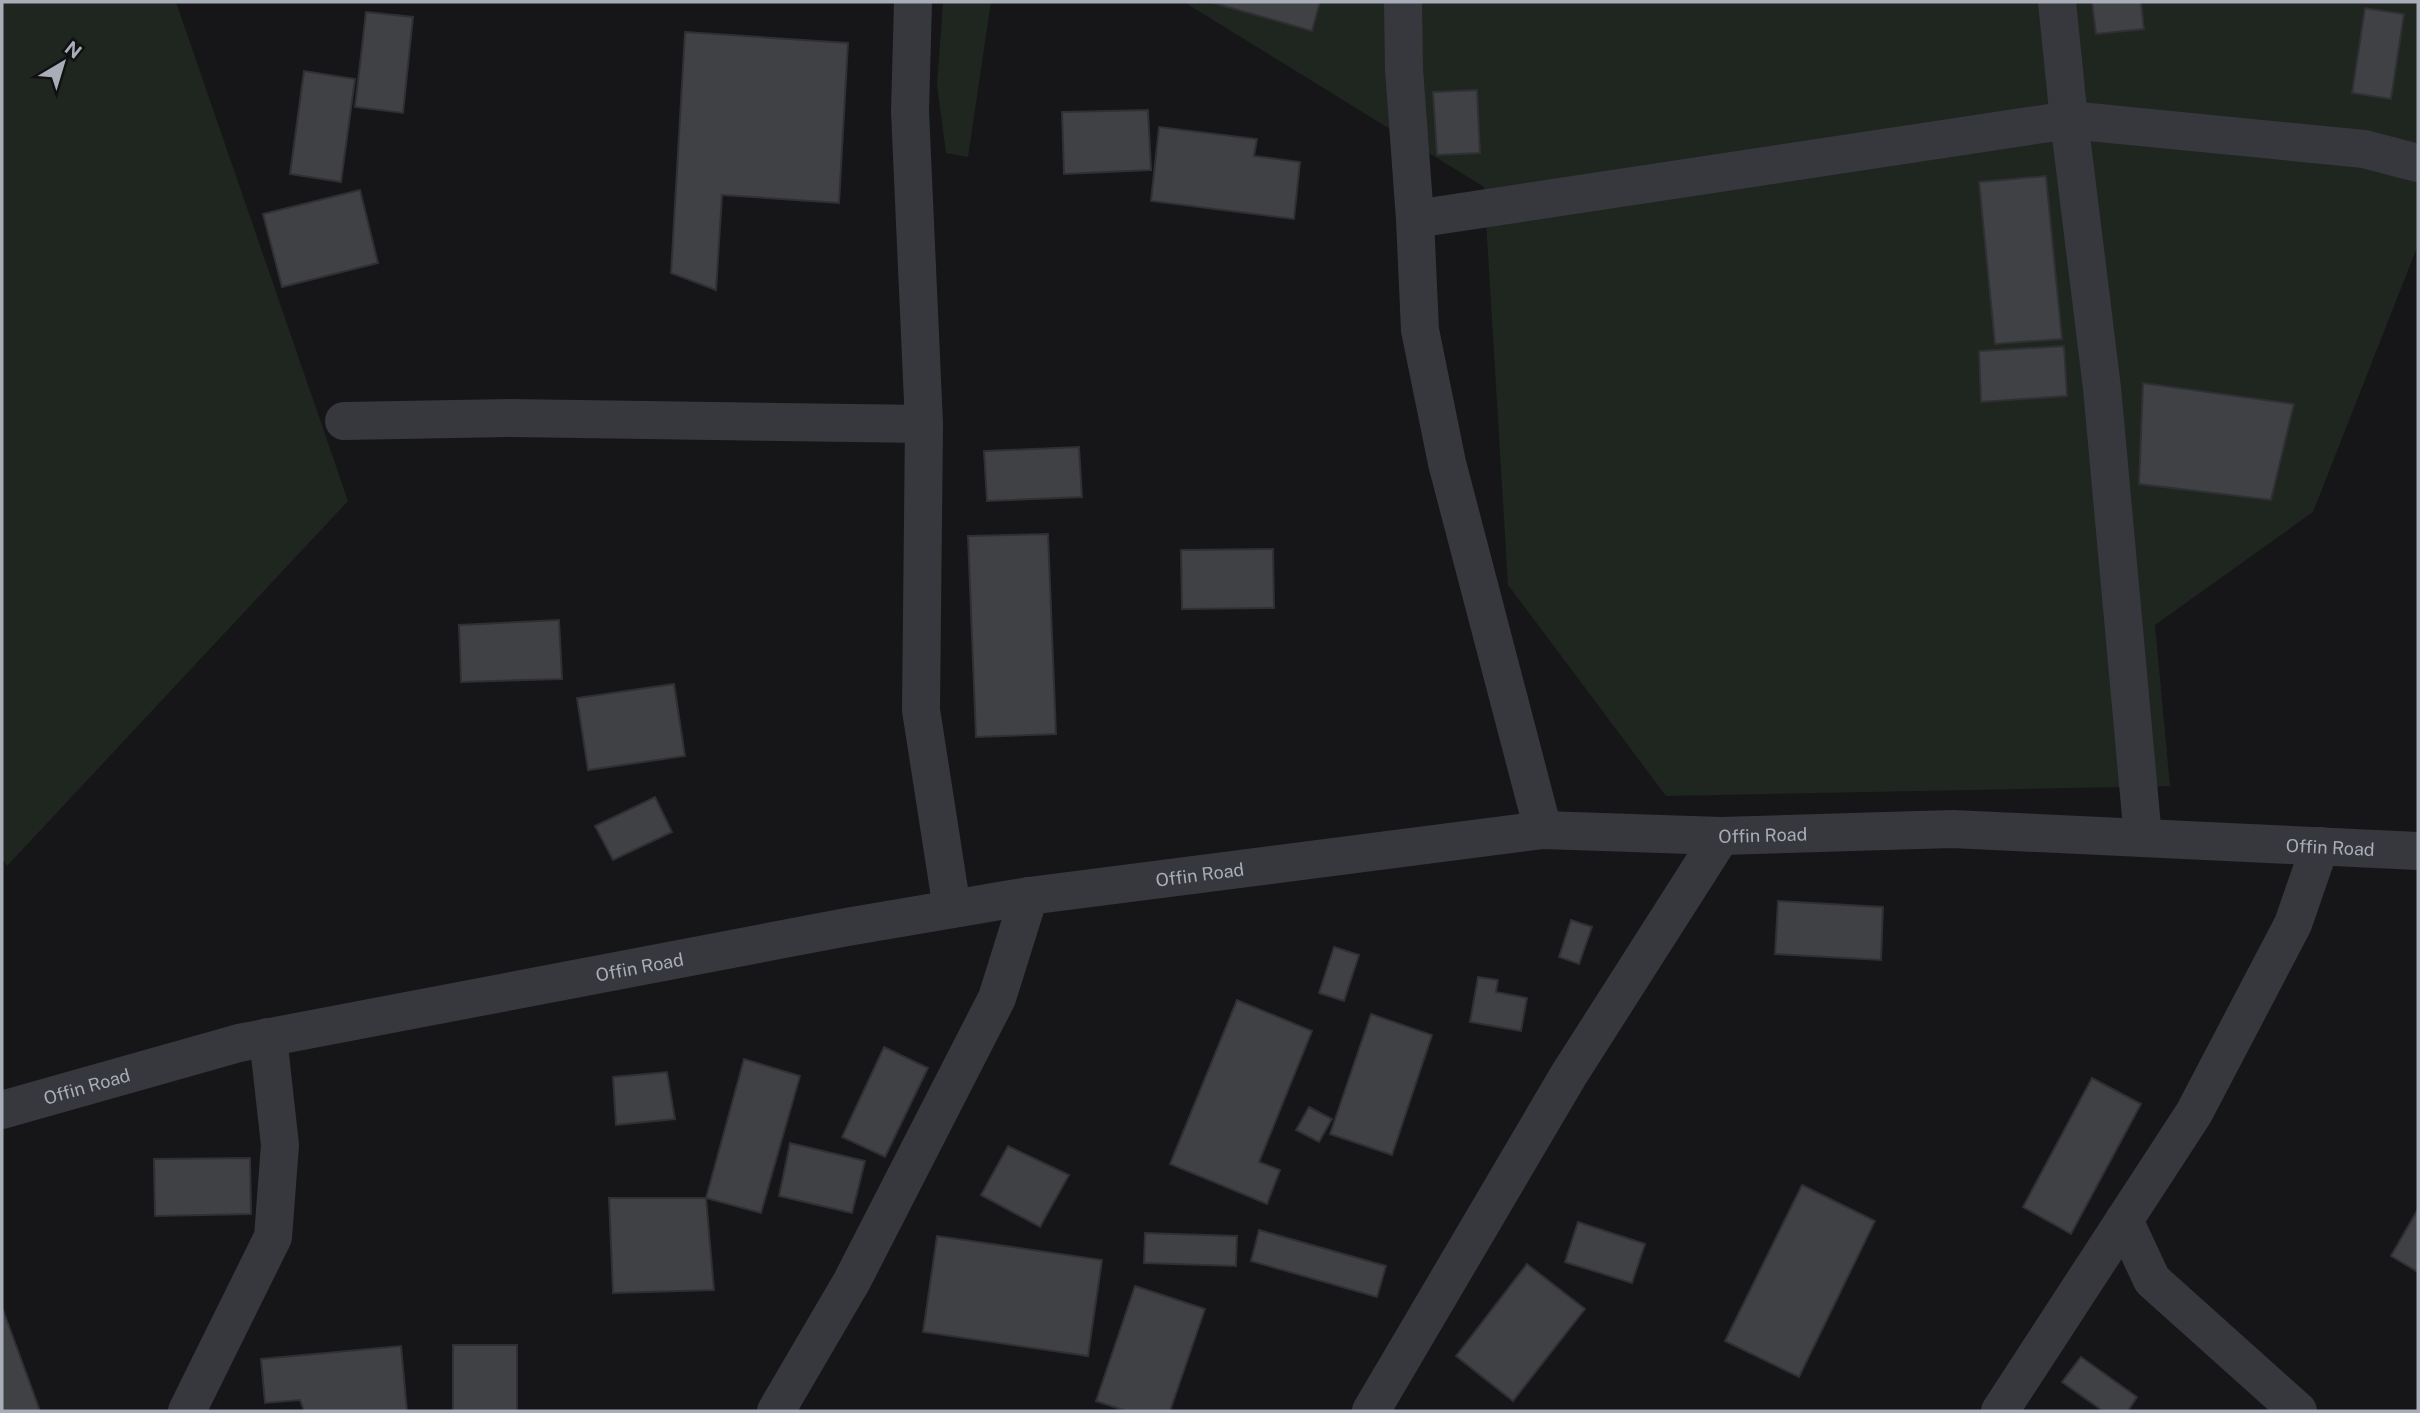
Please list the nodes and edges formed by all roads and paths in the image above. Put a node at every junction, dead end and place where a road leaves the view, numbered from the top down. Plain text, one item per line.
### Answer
1 (913, 2) edge
2 (1403, 2) edge
3 (2057, 2) edge
4 (2069, 120) junction
5 (2418, 163) edge
6 (1415, 219) junction
7 (344, 421) dead end
8 (924, 424) junction
9 (1543, 830) junction
10 (1721, 836) junction
11 (2143, 838) junction
12 (2320, 846) junction
13 (2418, 851) edge
14 (1029, 896) junction
15 (952, 909) junction
16 (268, 1037) junction
17 (2, 1110) edge
18 (2124, 1220) junction
19 (187, 1411) edge
20 (776, 1411) edge
21 (1371, 1411) edge
22 (2000, 1411) edge
23 (2298, 1411) edge

1 - 8 street
2 - 6 street
3 - 4 street
4 - 5 street
4 - 6 street
4 - 11 street
6 - 9 street
7 - 8 street
8 - 15 street
9 - 10 street, Offin Road
9 - 14 street, Offin Road
10 - 11 street, Offin Road
10 - 21 street
11 - 12 street, Offin Road
12 - 13 street, Offin Road
12 - 18 street
14 - 15 street, Offin Road
14 - 20 street
15 - 16 street, Offin Road
16 - 17 street, Offin Road
16 - 19 street
18 - 22 street
18 - 23 street

